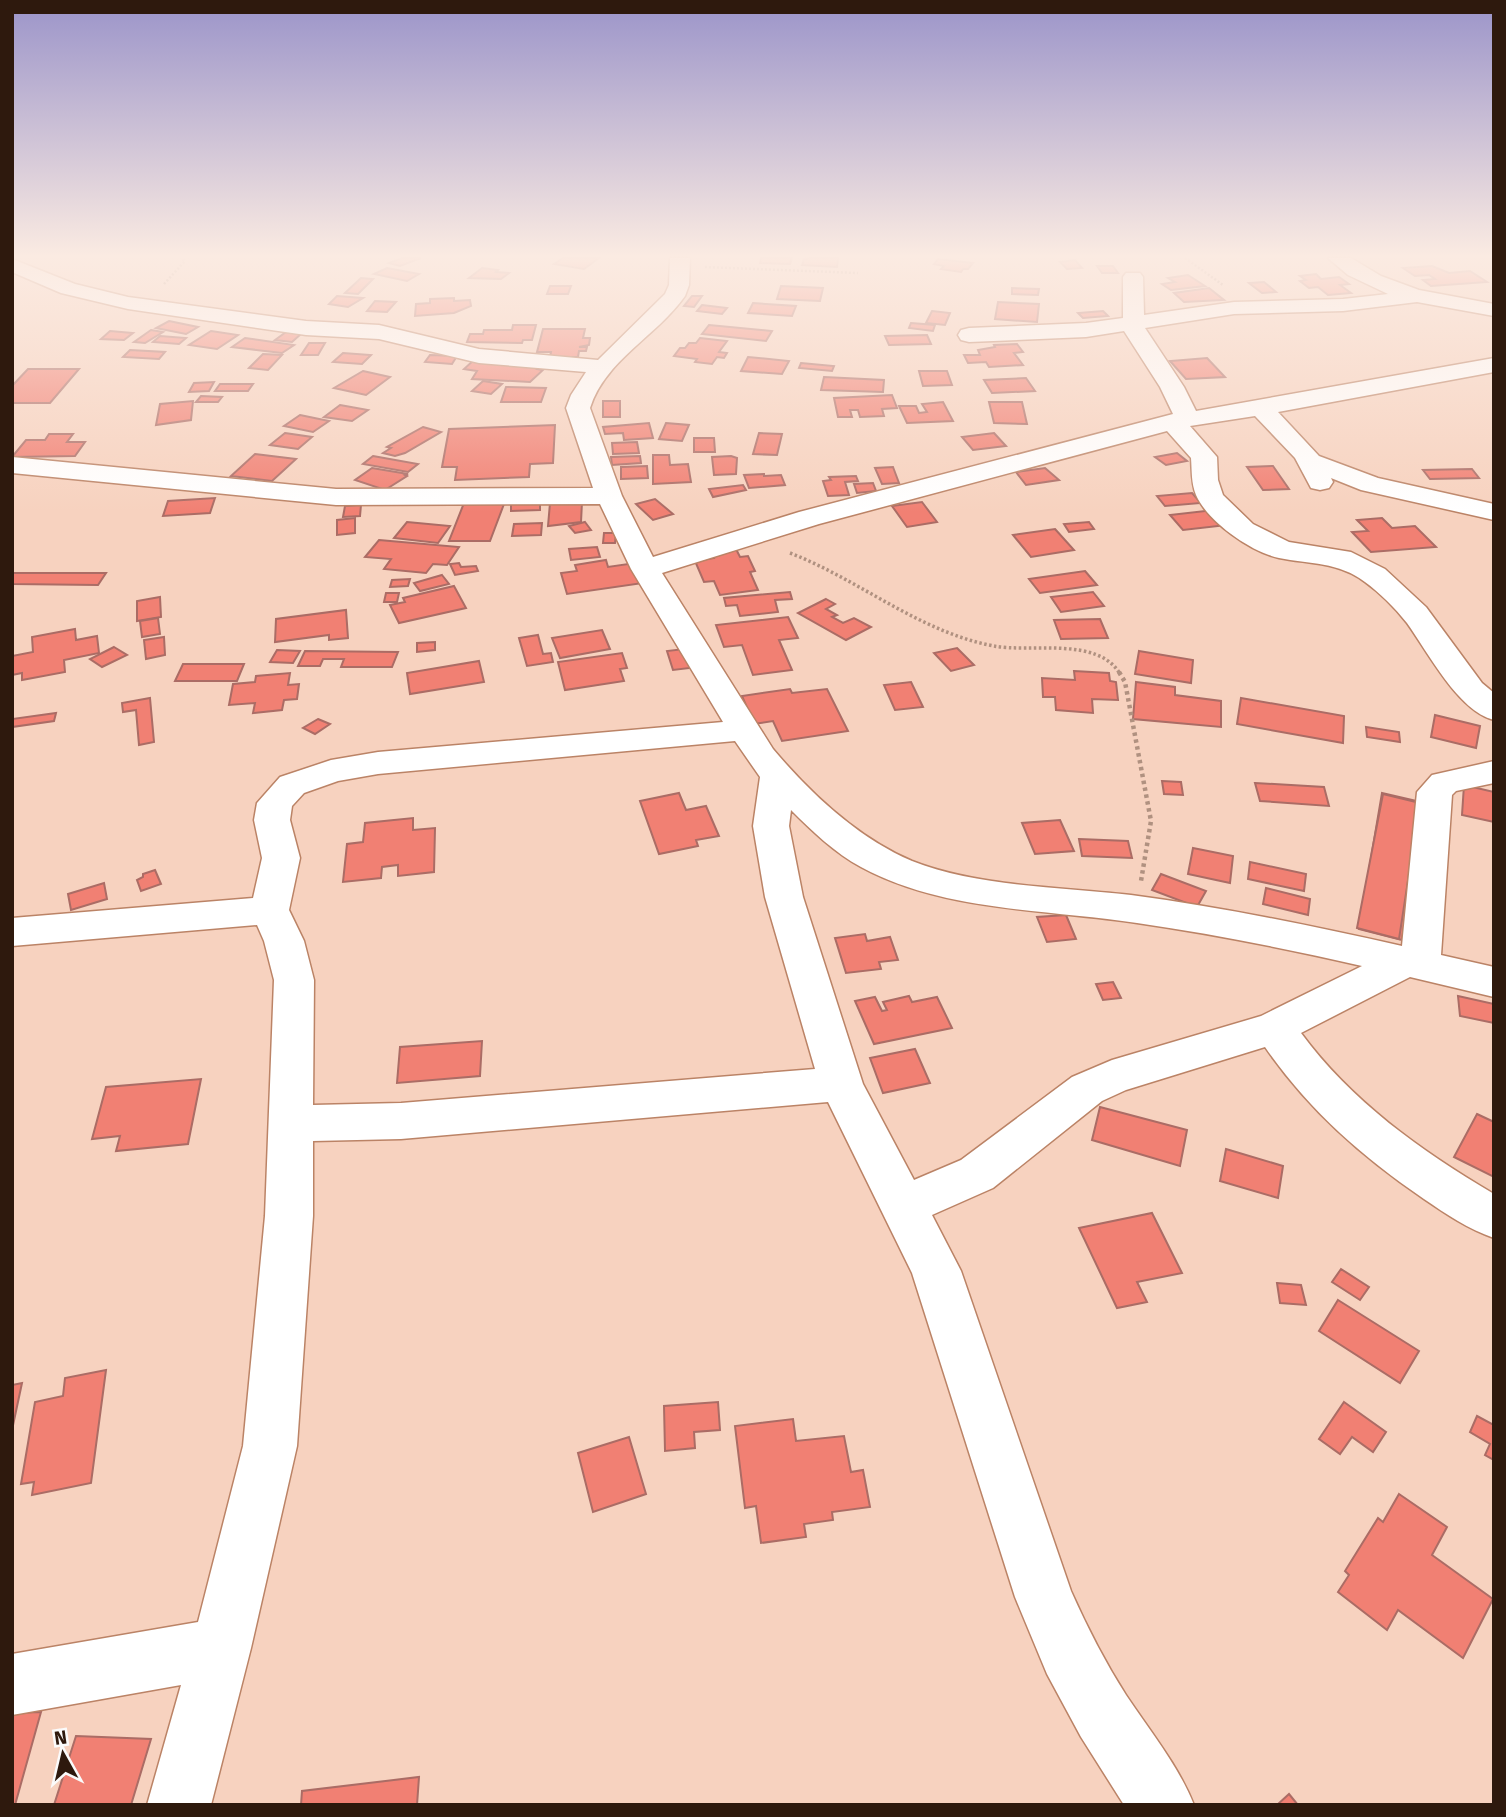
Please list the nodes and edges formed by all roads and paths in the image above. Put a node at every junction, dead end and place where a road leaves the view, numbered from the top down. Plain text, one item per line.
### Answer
1 (424, 343) edge
2 (629, 343) edge
3 (1142, 343) edge
4 (1494, 365) edge
5 (605, 367) junction
6 (1261, 408) junction
7 (1179, 420) junction
8 (1310, 461) junction
9 (12, 465) edge
10 (1324, 493) dead end
11 (609, 496) junction
12 (1494, 512) edge
13 (723, 544) junction
14 (645, 569) junction
15 (1494, 710) edge
16 (746, 730) junction
17 (1494, 772) edge
18 (778, 778) junction
19 (1136, 909) junction
20 (270, 910) junction
21 (12, 932) edge
22 (1412, 963) junction
23 (1494, 982) edge
24 (1274, 1028) junction
25 (841, 1084) junction
26 (290, 1123) junction
27 (901, 1207) junction
28 (1494, 1217) edge
29 (221, 1648) junction
30 (12, 1685) edge
31 (179, 1805) edge
32 (1162, 1805) edge

1 - 5 street
2 - 5 street
3 - 7 street
4 - 6 street
5 - 11 street
6 - 7 street
6 - 8 street
7 - 13 street
7 - 15 street
8 - 10 street
8 - 12 street
9 - 11 street
11 - 14 street
13 - 14 street
13 - 19 path
14 - 16 street
16 - 18 street
16 - 20 street
17 - 22 street
18 - 19 street
18 - 25 street
19 - 22 street
20 - 21 street
20 - 26 street
22 - 23 street
22 - 24 street
24 - 27 street
24 - 28 street
25 - 26 street
25 - 27 street
26 - 29 street
27 - 32 street
29 - 30 street
29 - 31 street

